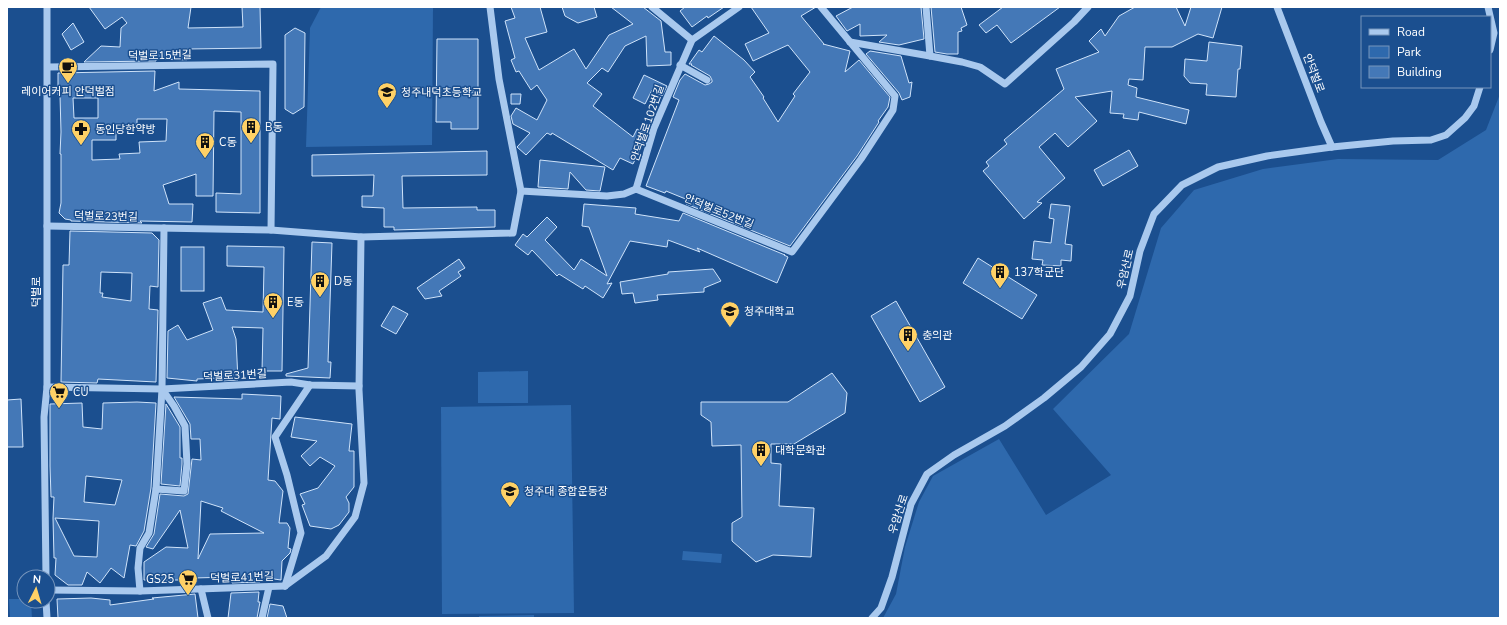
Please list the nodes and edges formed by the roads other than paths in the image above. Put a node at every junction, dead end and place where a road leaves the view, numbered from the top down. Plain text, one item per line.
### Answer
1 (47, 7) edge
2 (490, 7) edge
3 (652, 7) edge
4 (739, 7) edge
5 (821, 7) edge
6 (926, 7) edge
7 (1088, 7) edge
8 (1277, 7) edge
9 (1491, 20) edge
10 (692, 40) junction
11 (850, 42) junction
12 (1491, 46) edge
13 (930, 56) junction
14 (680, 65) junction
15 (48, 67) junction
16 (707, 80) dead end
17 (1480, 88) edge
18 (1332, 147) junction
19 (636, 189) junction
20 (521, 191) junction
21 (47, 226) junction
22 (164, 228) junction
23 (271, 230) junction
24 (361, 237) junction
25 (310, 385) junction
26 (359, 386) junction
27 (47, 387) junction
28 (162, 390) junction
29 (156, 489) junction
30 (46, 569) edge
31 (285, 586) junction
32 (269, 587) junction
33 (201, 589) junction
34 (56, 590) edge
35 (140, 591) junction
36 (208, 618) edge
37 (262, 618) edge
38 (872, 618) edge

1 - 15 street, 덕벌로
2 - 20 street
3 - 10 street
4 - 10 street, 안덕벌로102번길
5 - 11 street, 안덕벌로52번길
6 - 13 street
7 - 13 street
8 - 18 street, 안덕벌로
9 - 12 street
10 - 14 street, 안덕벌로102번길
11 - 13 street
11 - 19 street, 안덕벌로52번길
14 - 16 street
14 - 19 street, 안덕벌로102번길
15 - 21 street, 덕벌로
15 - 23 street, 덕벌로15번길
17 - 18 street, 우암산로
18 - 38 street, 우암산로
19 - 20 street
20 - 24 street, 덕벌로23번길
21 - 22 street, 덕벌로23번길
21 - 27 street, 덕벌로
22 - 23 street, 덕벌로23번길
22 - 28 street
23 - 24 street, 덕벌로23번길
24 - 26 street
25 - 26 street, 덕벌로31번길
25 - 28 street, 덕벌로31번길
25 - 31 street, 덕벌로41번길
26 - 31 street
27 - 28 street, 덕벌로31번길
27 - 30 street, 덕벌로
28 - 29 street
28 - 29 street
29 - 35 street
31 - 32 street, 덕벌로41번길
32 - 33 street, 덕벌로41번길
32 - 37 street
33 - 35 street, 덕벌로41번길
33 - 36 street
34 - 35 street, 덕벌로41번길

